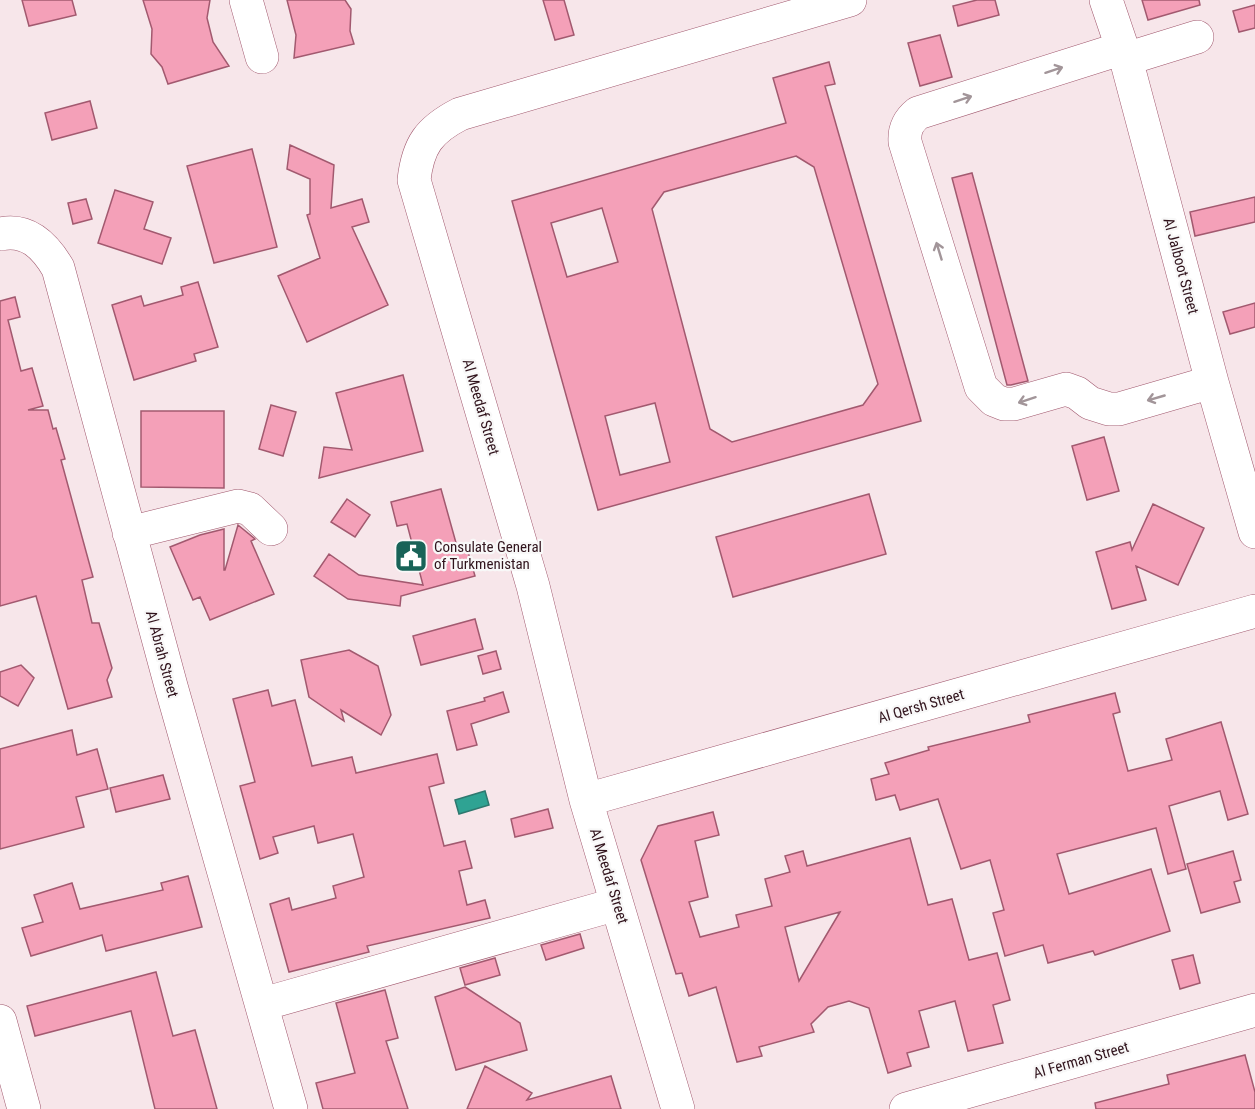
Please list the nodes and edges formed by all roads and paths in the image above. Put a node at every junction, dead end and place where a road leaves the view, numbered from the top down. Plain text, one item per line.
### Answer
1 (246, 0) edge
2 (850, 0) edge
3 (1106, 0) edge
4 (1197, 37) dead end
5 (1124, 54) junction
6 (262, 57) dead end
7 (0, 234) edge
8 (1212, 382) junction
9 (272, 529) dead end
10 (1255, 532) edge
11 (129, 533) junction
12 (1255, 611) edge
13 (586, 800) junction
14 (617, 904) junction
15 (263, 1004) junction
16 (1255, 1010) edge
17 (0, 1022) edge
18 (24, 1109) edge
19 (291, 1109) edge
20 (678, 1109) edge
21 (906, 1109) edge

1 - 6 street
2 - 13 street, Al Meedaf Street
3 - 5 street, Al Jalboot Street
4 - 5 street
5 - 8 street, Al Jalboot Street
8 -> 5 street
7 - 11 street, Al Abrah Street
8 - 10 street, Al Jalboot Street
9 - 11 street
11 - 15 street, Al Abrah Street
12 - 13 street, Al Qersh Street
13 - 14 street, Al Meedaf Street
14 - 15 street
14 - 20 street, Al Meedaf Street
15 - 19 street, Al Abrah Street
16 - 21 street, Al Ferman Street
17 - 18 street

